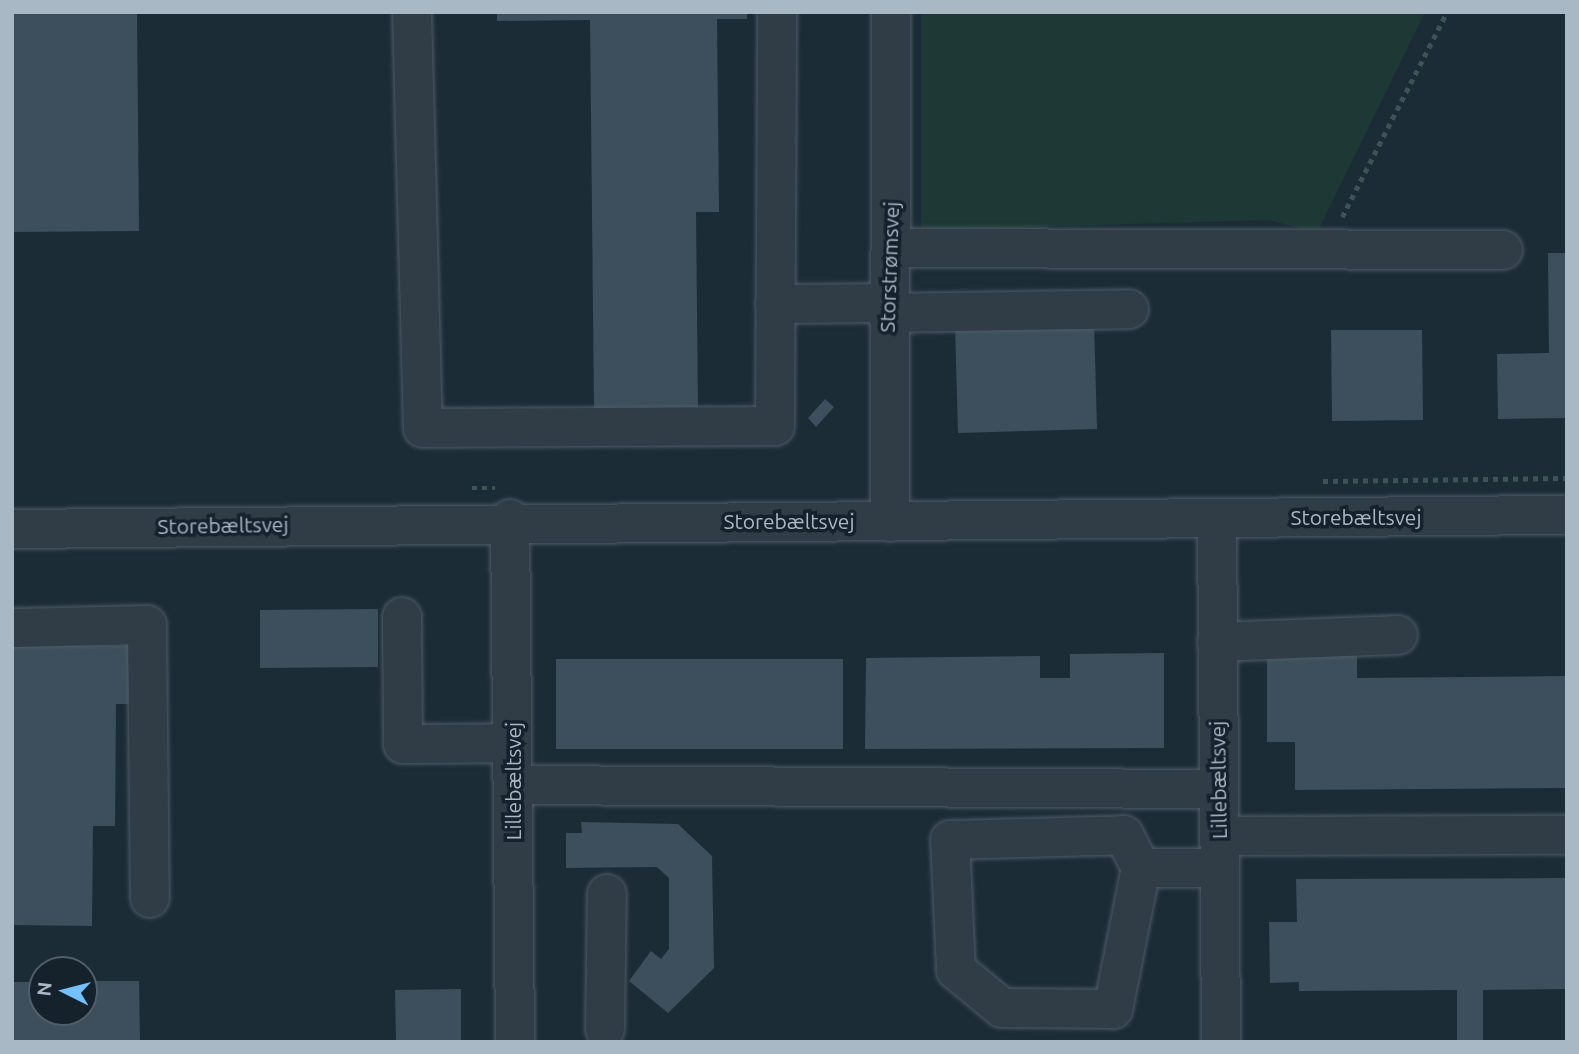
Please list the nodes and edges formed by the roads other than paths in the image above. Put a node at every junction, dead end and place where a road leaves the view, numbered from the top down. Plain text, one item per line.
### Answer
1 (412, 12) edge
2 (777, 12) edge
3 (891, 12) edge
4 (893, 248) junction
5 (1503, 250) dead end
6 (775, 304) junction
7 (886, 308) junction
8 (1129, 309) dead end
9 (1567, 515) edge
10 (1217, 518) junction
11 (510, 519) junction
12 (890, 522) junction
13 (12, 529) edge
14 (402, 617) dead end
15 (12, 628) edge
16 (1398, 635) dead end
17 (1217, 642) junction
18 (512, 743) junction
19 (513, 785) junction
20 (1218, 789) junction
21 (1567, 835) edge
22 (1219, 852) junction
23 (1141, 868) junction
24 (607, 894) dead end
25 (150, 898) dead end
26 (605, 1029) dead end
27 (515, 1042) edge
28 (1221, 1042) edge

1 - 6 street
2 - 6 street
3 - 4 street, Storstrømsvej
4 - 5 street
4 - 7 street, Storstrømsvej
6 - 7 street
7 - 8 street
7 - 12 street, Storstrømsvej
9 - 10 street, Storebæltsvej
10 - 12 street, Storebæltsvej
10 - 17 street, Lillebæltsvej
11 - 12 street, Storebæltsvej
11 - 13 street, Storebæltsvej
11 - 18 street, Lillebæltsvej
14 - 18 street
15 - 25 street
16 - 17 street
17 - 20 street, Lillebæltsvej
18 - 19 street, Lillebæltsvej
19 - 20 street
19 - 27 street, Lillebæltsvej
20 - 22 street, Lillebæltsvej
21 - 22 street
22 - 23 street
22 - 28 street, Lillebæltsvej
23 - 23 street
24 - 26 street

